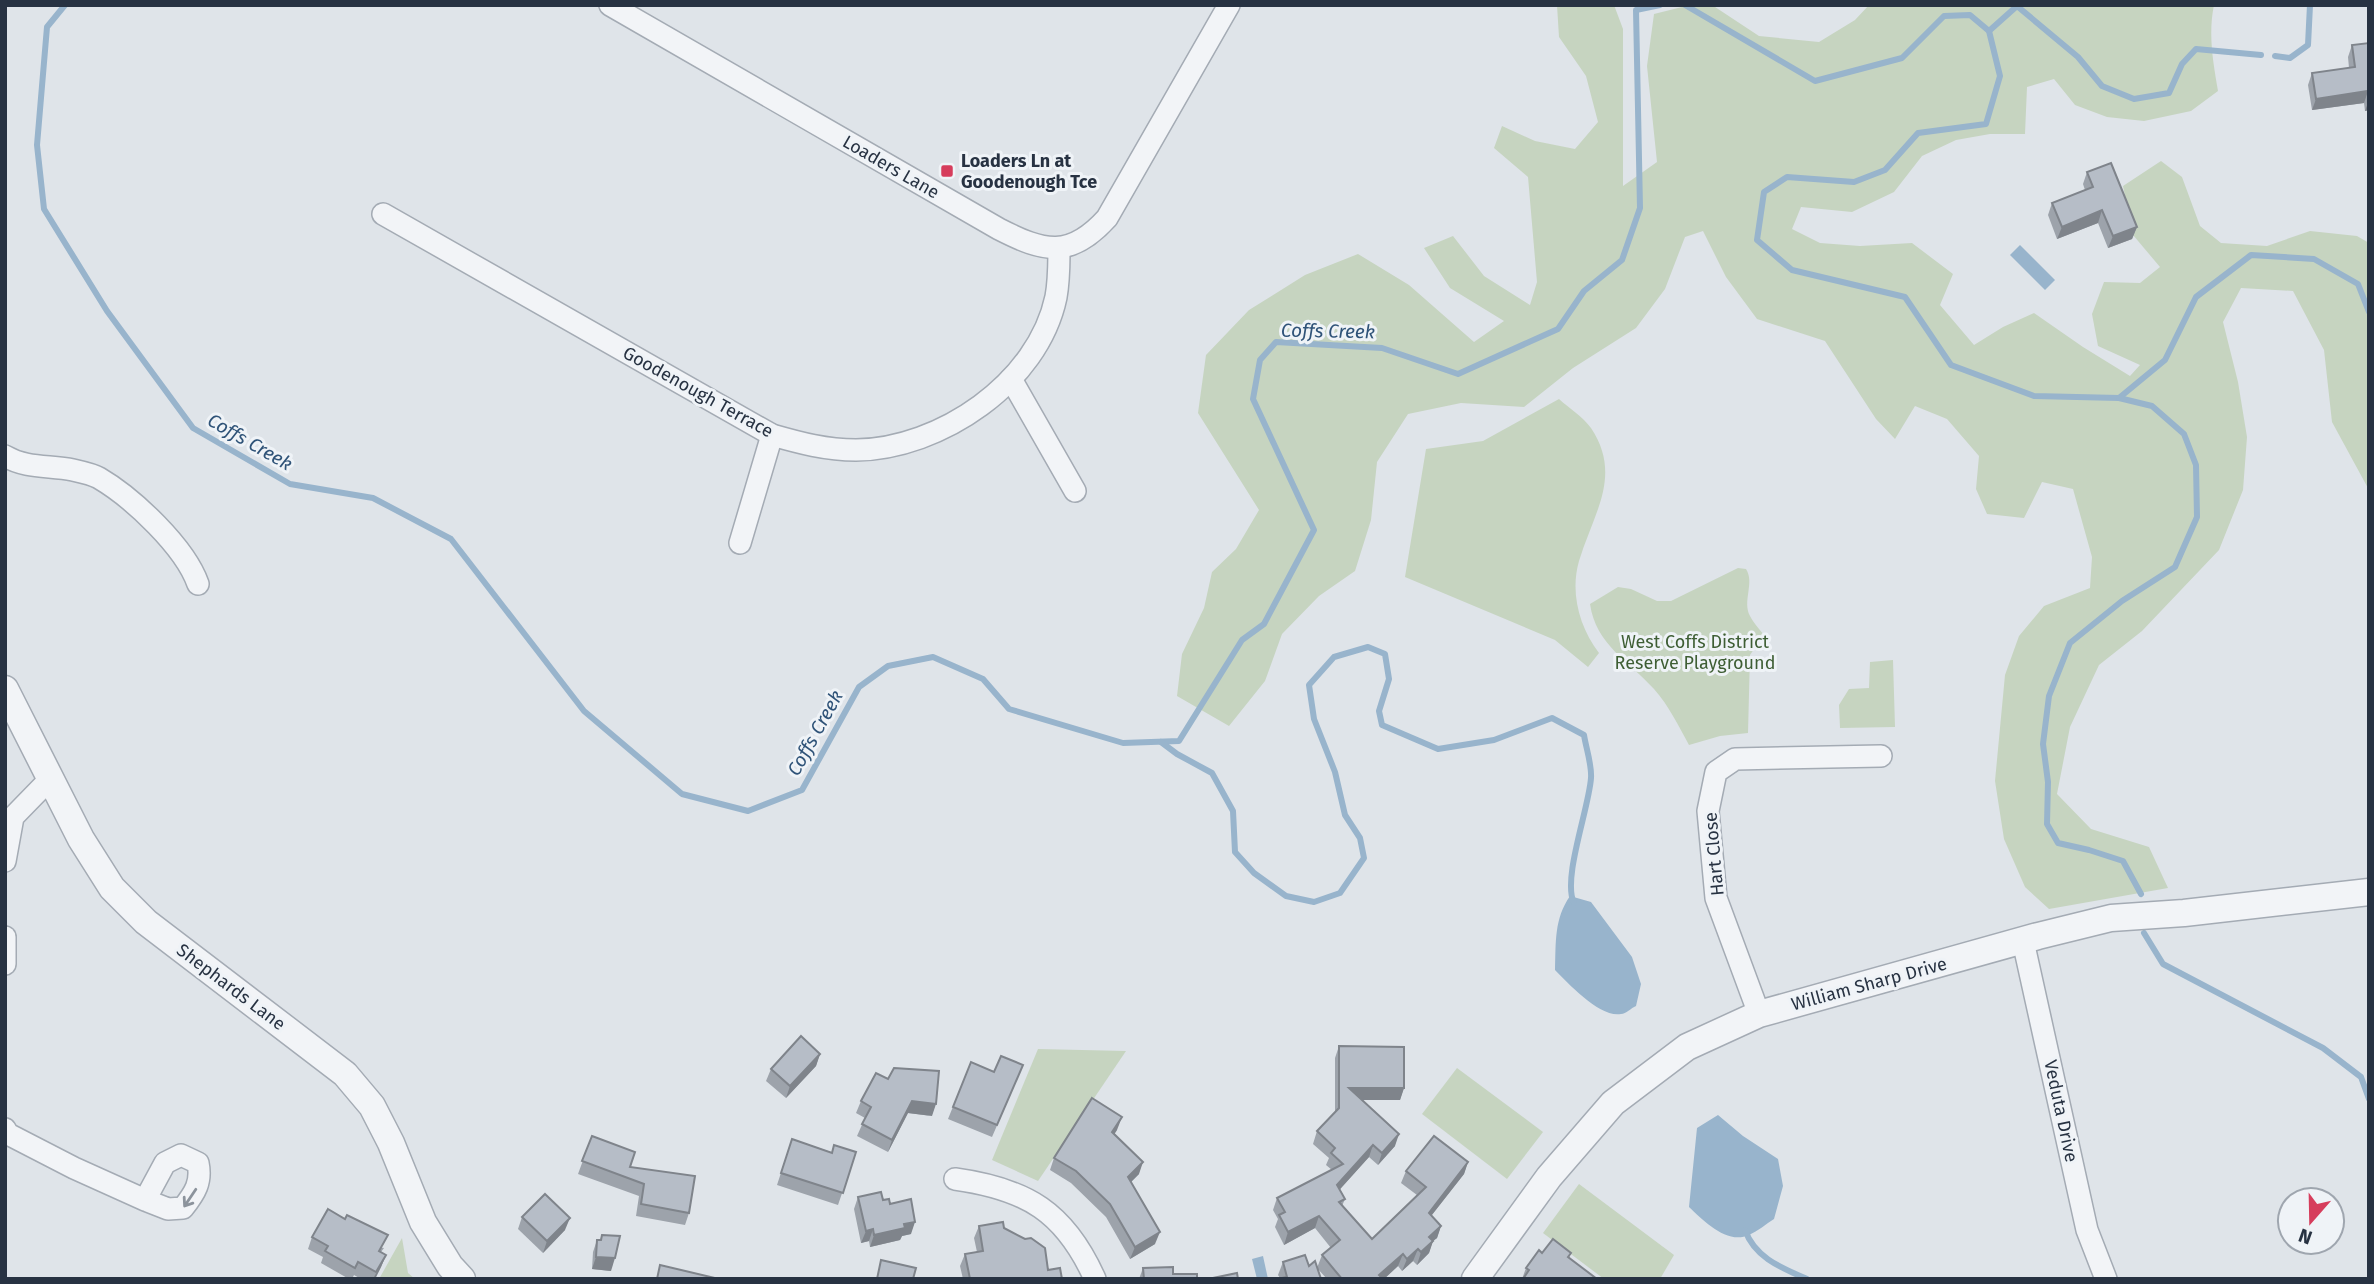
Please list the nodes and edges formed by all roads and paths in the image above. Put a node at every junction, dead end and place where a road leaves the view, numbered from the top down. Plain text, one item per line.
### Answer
1 (610, 5) edge
2 (1229, 5) edge
3 (383, 214) dead end
4 (1059, 249) junction
5 (1011, 379) junction
6 (772, 435) junction
7 (6, 457) edge
8 (1075, 491) dead end
9 (740, 542) dead end
10 (198, 584) dead end
11 (5, 689) edge
12 (1881, 756) dead end
13 (50, 779) junction
14 (5, 861) edge
15 (2369, 892) edge
16 (5, 937) edge
17 (2023, 941) junction
18 (5, 964) edge
19 (1759, 1014) junction
20 (6, 1136) edge
21 (956, 1179) dead end
22 (145, 1200) dead end
23 (463, 1279) edge
24 (1095, 1279) edge
25 (1475, 1279) edge
26 (2106, 1279) edge

1 - 4 street, Loaders Lane
2 - 4 street
3 - 6 street, Goodenough Terrace
4 - 5 street, Goodenough Terrace
5 - 6 street, Goodenough Terrace
5 - 8 street
6 - 9 street
7 - 10 street
11 - 13 street, Shephards Lane
12 - 19 street, Hart Close
13 - 14 street
13 - 23 street, Shephards Lane
15 - 17 street, William Sharp Drive
16 - 18 street
17 - 19 street, William Sharp Drive
17 - 26 street, Veduta Drive
19 - 25 street, William Sharp Drive
20 - 22 street
21 - 24 street

